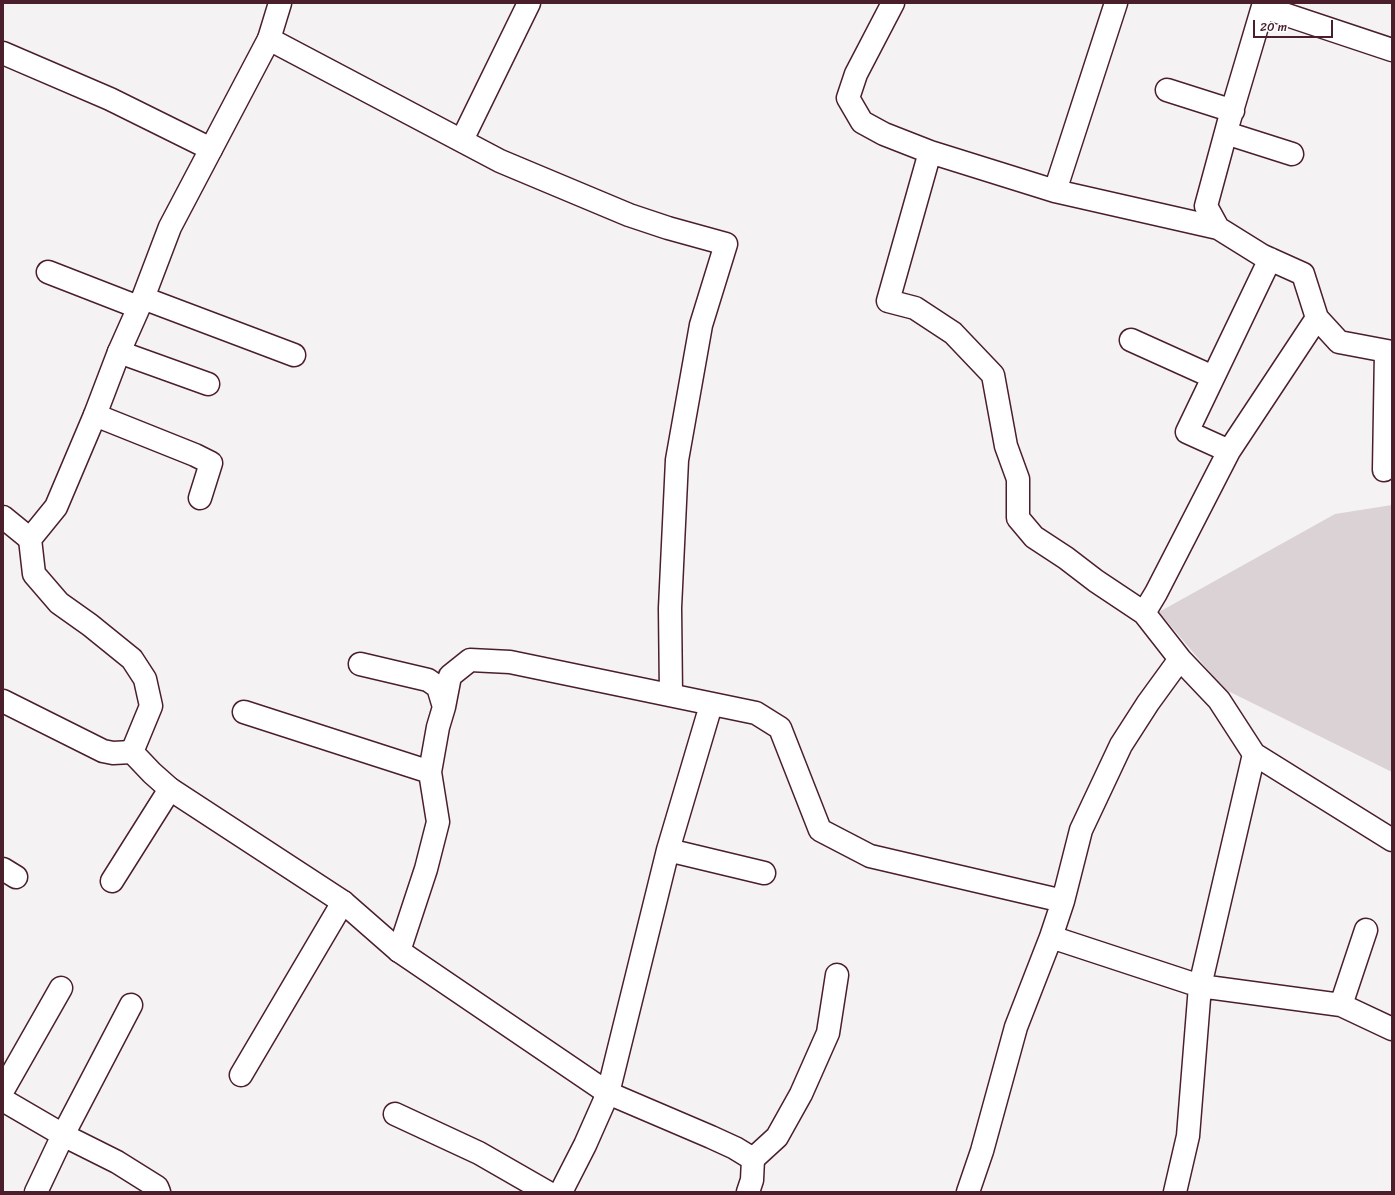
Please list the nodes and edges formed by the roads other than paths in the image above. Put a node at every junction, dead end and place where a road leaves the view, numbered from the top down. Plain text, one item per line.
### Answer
1 (280, 3) edge
2 (529, 3) edge
3 (893, 3) edge
4 (1116, 3) edge
5 (1264, 5) edge
6 (268, 39) junction
7 (1392, 50) edge
8 (3, 53) edge
9 (1167, 90) dead end
10 (1233, 111) junction
11 (1226, 133) junction
12 (462, 140) junction
13 (211, 149) junction
14 (930, 152) junction
15 (1292, 154) dead end
16 (1055, 191) junction
17 (1218, 228) junction
18 (1270, 259) junction
19 (48, 272) dead end
20 (141, 302) junction
21 (1317, 318) junction
22 (1130, 340) dead end
23 (119, 352) junction
24 (1389, 352) edge
25 (294, 355) dead end
26 (1213, 377) junction
27 (208, 384) dead end
28 (95, 415) junction
29 (1229, 451) junction
30 (1384, 470) dead end
31 (200, 498) dead end
32 (3, 517) edge
33 (30, 539) junction
34 (1144, 612) junction
35 (1180, 658) junction
36 (360, 664) dead end
37 (670, 695) junction
38 (3, 701) edge
39 (711, 704) junction
40 (444, 707) junction
41 (244, 712) dead end
42 (132, 752) junction
43 (1254, 754) junction
44 (430, 772) junction
45 (170, 789) junction
46 (1392, 840) edge
47 (668, 850) junction
48 (764, 873) dead end
49 (112, 881) dead end
50 (1063, 900) junction
51 (343, 902) junction
52 (1366, 930) dead end
53 (1051, 937) junction
54 (399, 951) junction
55 (837, 975) dead end
56 (1200, 986) junction
57 (61, 988) dead end
58 (131, 1005) dead end
59 (1341, 1005) junction
60 (1392, 1029) edge
61 (241, 1075) dead end
62 (3, 1090) edge
63 (608, 1093) junction
64 (3, 1100) edge
65 (395, 1114) dead end
66 (63, 1135) junction
67 (753, 1159) junction
68 (36, 1192) edge
69 (159, 1192) edge
70 (547, 1192) edge
71 (561, 1192) edge
72 (748, 1192) edge
73 (968, 1192) edge
74 (1175, 1192) edge

1 - 6 street
2 - 12 street
3 - 14 street
4 - 16 street
5 - 7 street
5 - 10 street
6 - 12 street
6 - 13 street
8 - 13 street
9 - 10 street
10 - 11 street
11 - 15 street
11 - 17 street
12 - 37 street
13 - 20 street
14 - 16 street
14 - 34 street
16 - 17 street
17 - 18 street
18 - 21 street
18 - 26 street
19 - 20 street
20 - 23 street
20 - 25 street
21 - 24 street
21 - 29 street
22 - 26 street
23 - 27 street
23 - 28 street
24 - 30 street
26 - 29 street
28 - 31 street
28 - 33 street
29 - 34 street
32 - 33 street
33 - 42 street
34 - 35 street
35 - 43 street
35 - 50 street
36 - 40 street
37 - 39 street
37 - 40 street
38 - 42 street
39 - 47 street
39 - 50 street
40 - 44 street
41 - 44 street
42 - 45 street
43 - 46 street
43 - 56 street
44 - 54 street
45 - 49 street
45 - 51 street
47 - 48 street
47 - 63 street
50 - 53 street
51 - 54 street
51 - 61 street
52 - 59 street
53 - 56 street
53 - 73 street
54 - 63 street
55 - 67 street
56 - 59 street
56 - 74 street
57 - 62 street
58 - 66 street
59 - 60 street
63 - 67 street
63 - 71 street
64 - 66 street
65 - 70 street
66 - 68 street
66 - 69 street
67 - 72 street

